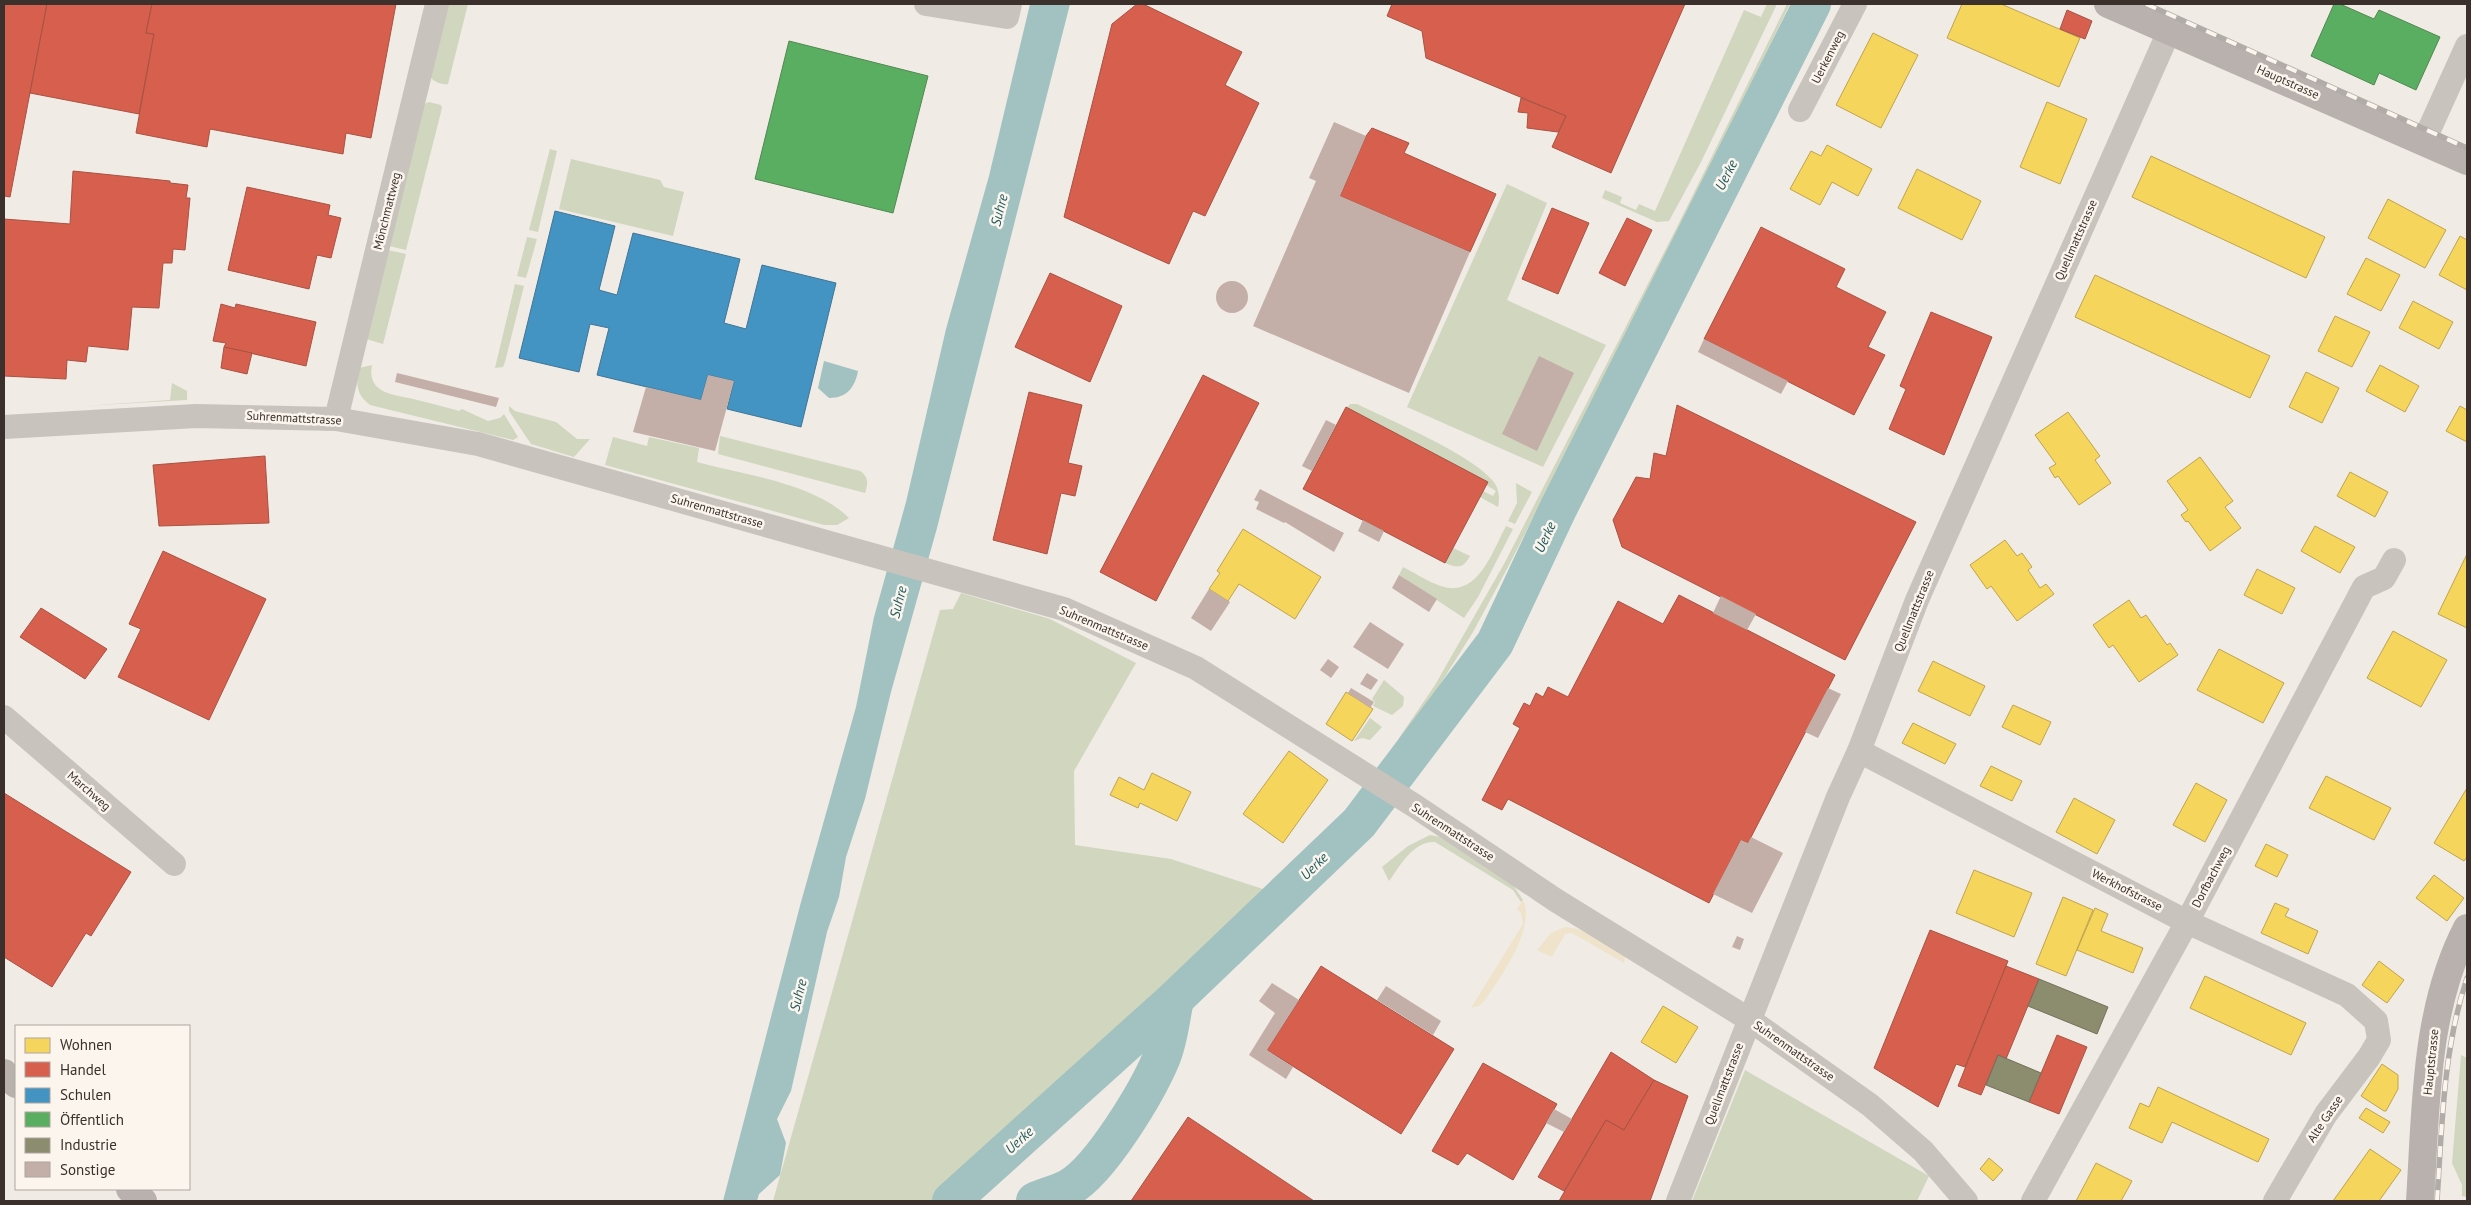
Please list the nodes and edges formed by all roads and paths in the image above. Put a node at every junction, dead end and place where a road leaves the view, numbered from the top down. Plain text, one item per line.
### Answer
1 (437, 4) edge
2 (926, 4) edge
3 (1855, 4) edge
4 (2108, 4) edge
5 (1008, 11) edge
6 (2170, 29) junction
7 (2467, 46) edge
8 (1800, 110) dead end
9 (2424, 141) junction
10 (2467, 162) edge
11 (336, 419) junction
12 (4, 427) edge
13 (2394, 560) dead end
14 (4, 717) edge
15 (1859, 751) junction
16 (174, 864) dead end
17 (2187, 922) junction
18 (2467, 928) edge
19 (1750, 1020) junction
20 (2379, 1040) joint
21 (4, 1073) edge
22 (15, 1083) edge
23 (131, 1190) edge
24 (143, 1201) edge
25 (1678, 1201) edge
26 (1966, 1201) edge
27 (2033, 1201) edge
28 (2275, 1201) edge
29 (2420, 1201) edge

1 - 11 street, Mönchmattweg
2 - 5 street
3 - 8 street, Uerkenweg
4 - 6 main road, Hauptstrasse
6 - 9 main road, Hauptstrasse
6 - 15 street, Quellmattstrasse
7 - 9 street
9 - 10 main road, Hauptstrasse
11 - 12 street, Suhrenmattstrasse
11 - 19 street, Suhrenmattstrasse
13 - 17 street, Dorfbachweg
14 - 16 street, Marchweg
15 - 17 street, Werkhofstrasse
15 - 19 street, Quellmattstrasse
17 - 20 street, Werkhofstrasse
17 - 27 street, Dorfbachweg
18 - 29 main road, Hauptstrasse
19 - 25 street, Quellmattstrasse
19 - 26 street, Suhrenmattstrasse
20 - 28 street, Alte Gasse
21 - 22 main road
23 - 24 main road

